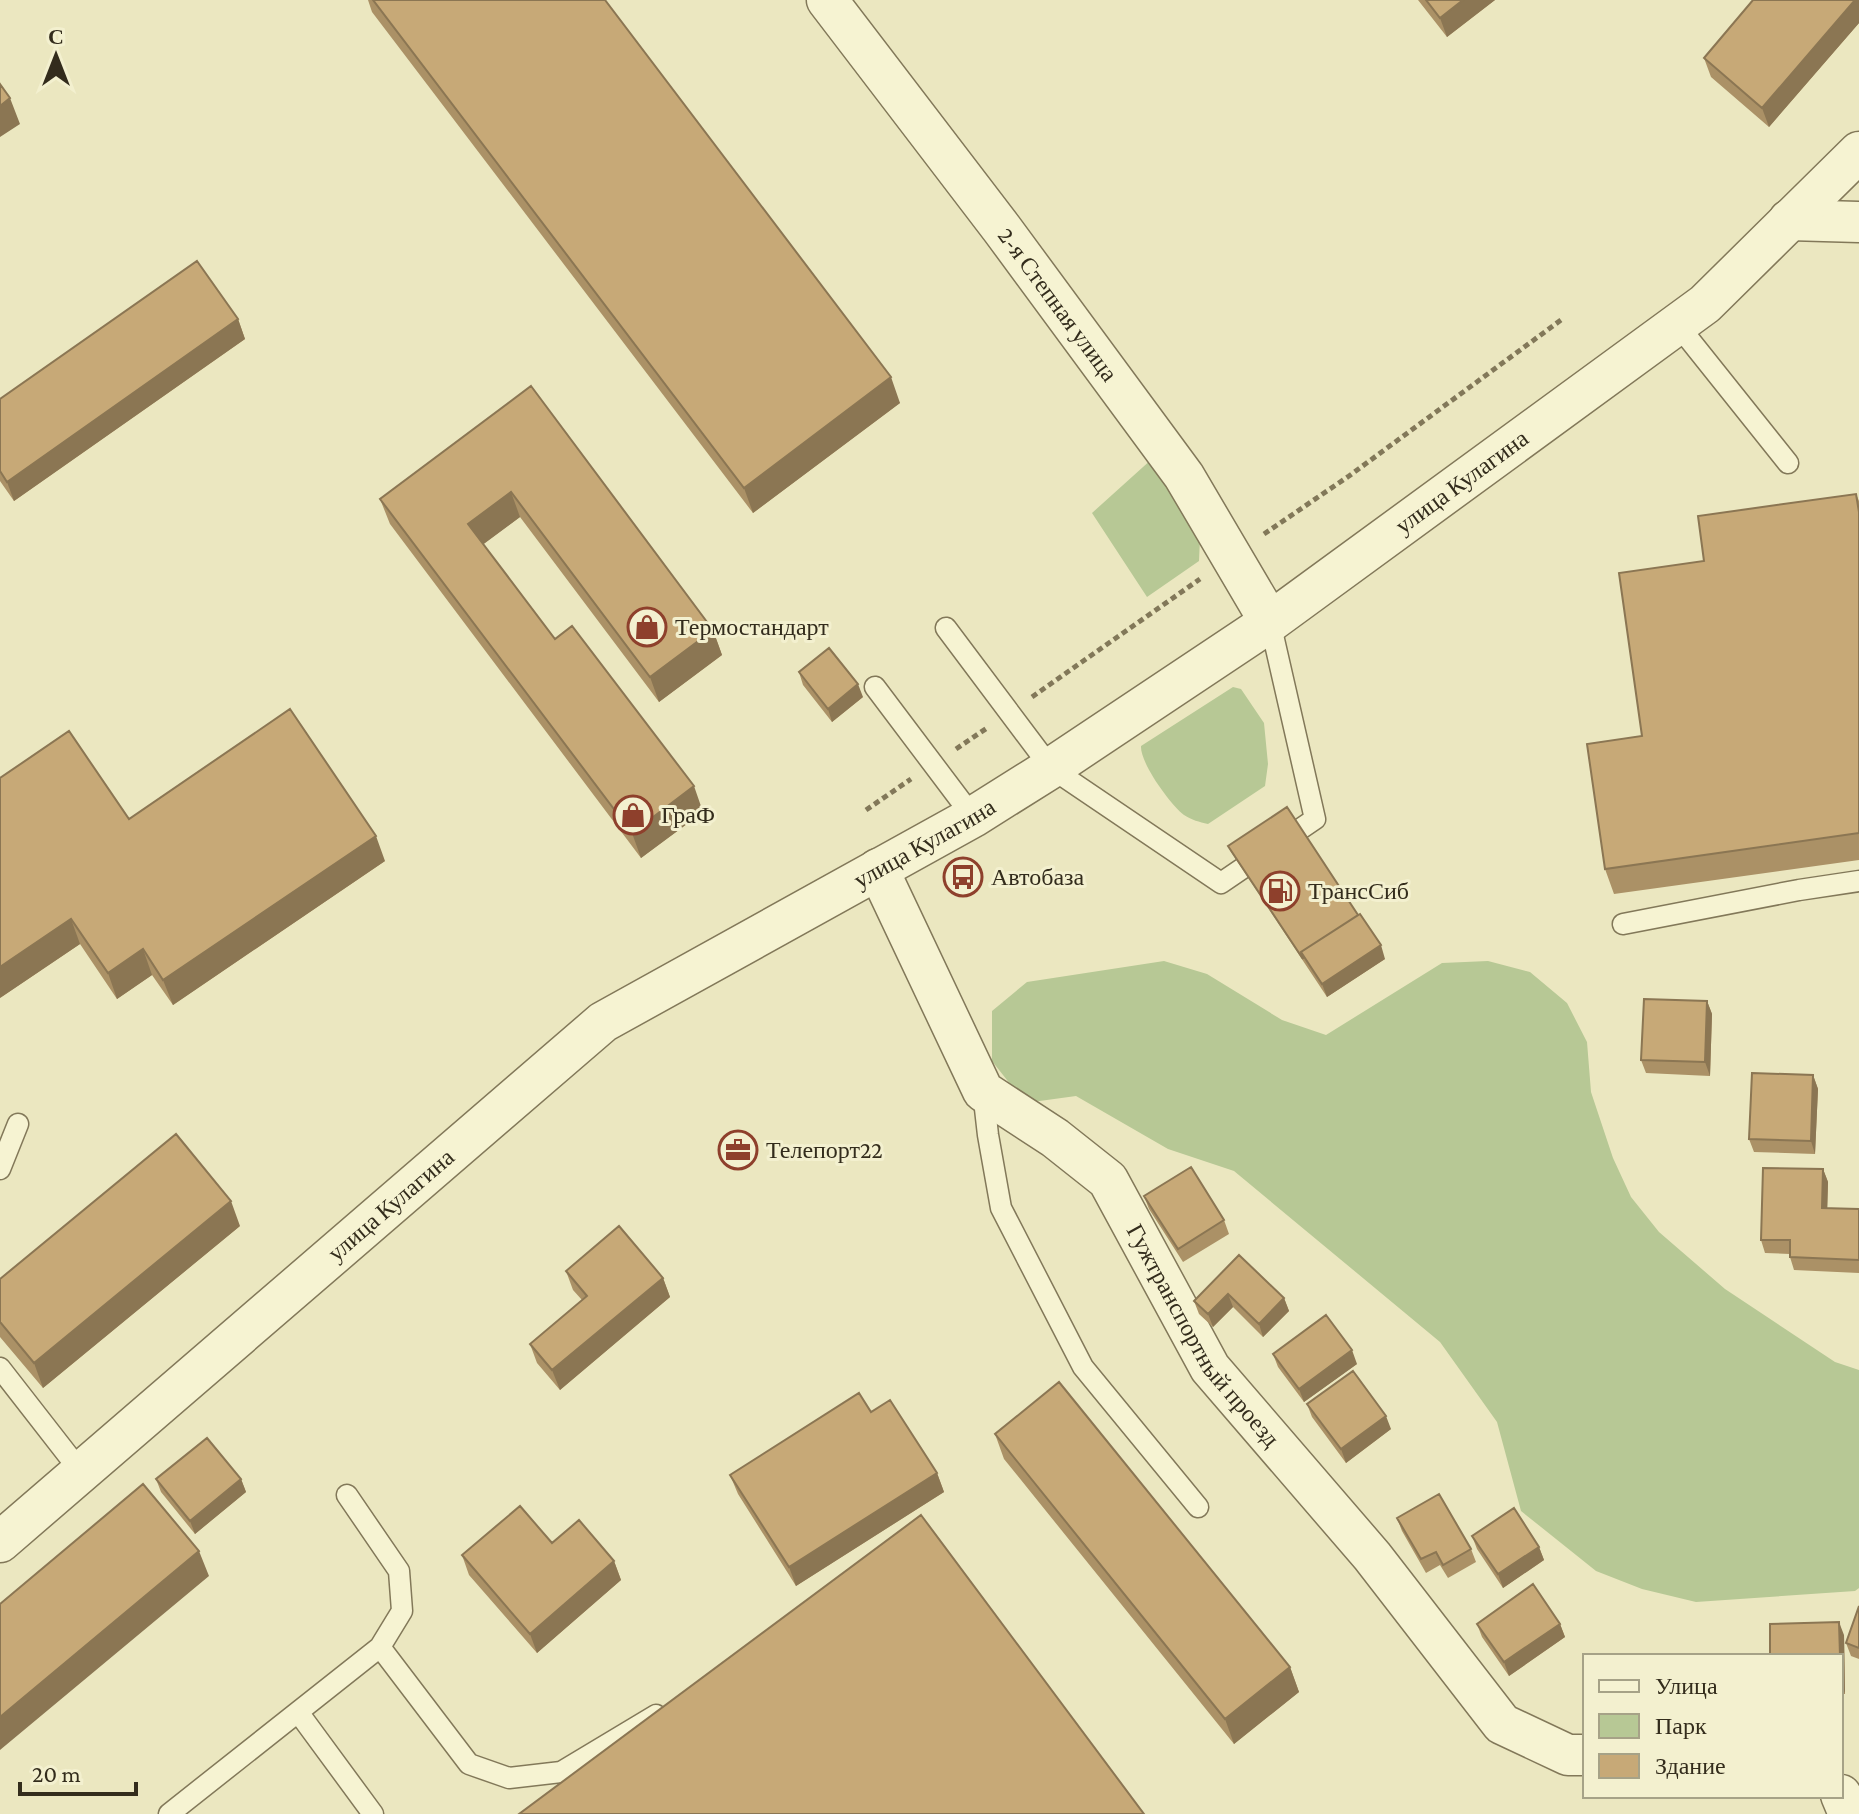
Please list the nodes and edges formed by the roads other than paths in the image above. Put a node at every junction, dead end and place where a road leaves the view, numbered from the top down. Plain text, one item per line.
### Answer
1 (827, 0) edge
2 (1859, 152) edge
3 (1789, 220) junction
4 (1859, 222) edge
5 (1677, 324) junction
6 (1788, 463) dead end
7 (1270, 622) junction
8 (946, 628) dead end
9 (875, 687) dead end
10 (1051, 768) junction
11 (973, 817) junction
12 (878, 869) junction
13 (1859, 881) edge
14 (1623, 924) dead end
15 (983, 1091) junction
16 (18, 1124) dead end
17 (0, 1169) edge
18 (0, 1368) edge
19 (81, 1472) junction
20 (347, 1495) dead end
21 (1198, 1507) dead end
22 (0, 1542) edge
23 (380, 1647) junction
24 (670, 1707) edge
25 (298, 1712) junction
26 (1583, 1755) edge
27 (169, 1814) edge
28 (373, 1814) edge

1 - 7 street, 2-я Степная улица
2 - 3 street, улица Кулагина
3 - 4 street
3 - 5 street, улица Кулагина
5 - 6 lane
5 - 7 street, улица Кулагина
7 - 10 street, улица Кулагина
7 - 10 lane
8 - 10 lane
9 - 11 lane
10 - 11 street, улица Кулагина
11 - 12 street, улица Кулагина
12 - 15 street
12 - 19 street, улица Кулагина
13 - 14 lane
15 - 21 lane
15 - 26 street, Гужтранспортный проезд
16 - 17 lane
18 - 19 lane
19 - 22 street, улица Кулагина
20 - 23 lane
23 - 24 lane
23 - 25 lane
25 - 27 lane
25 - 28 lane

